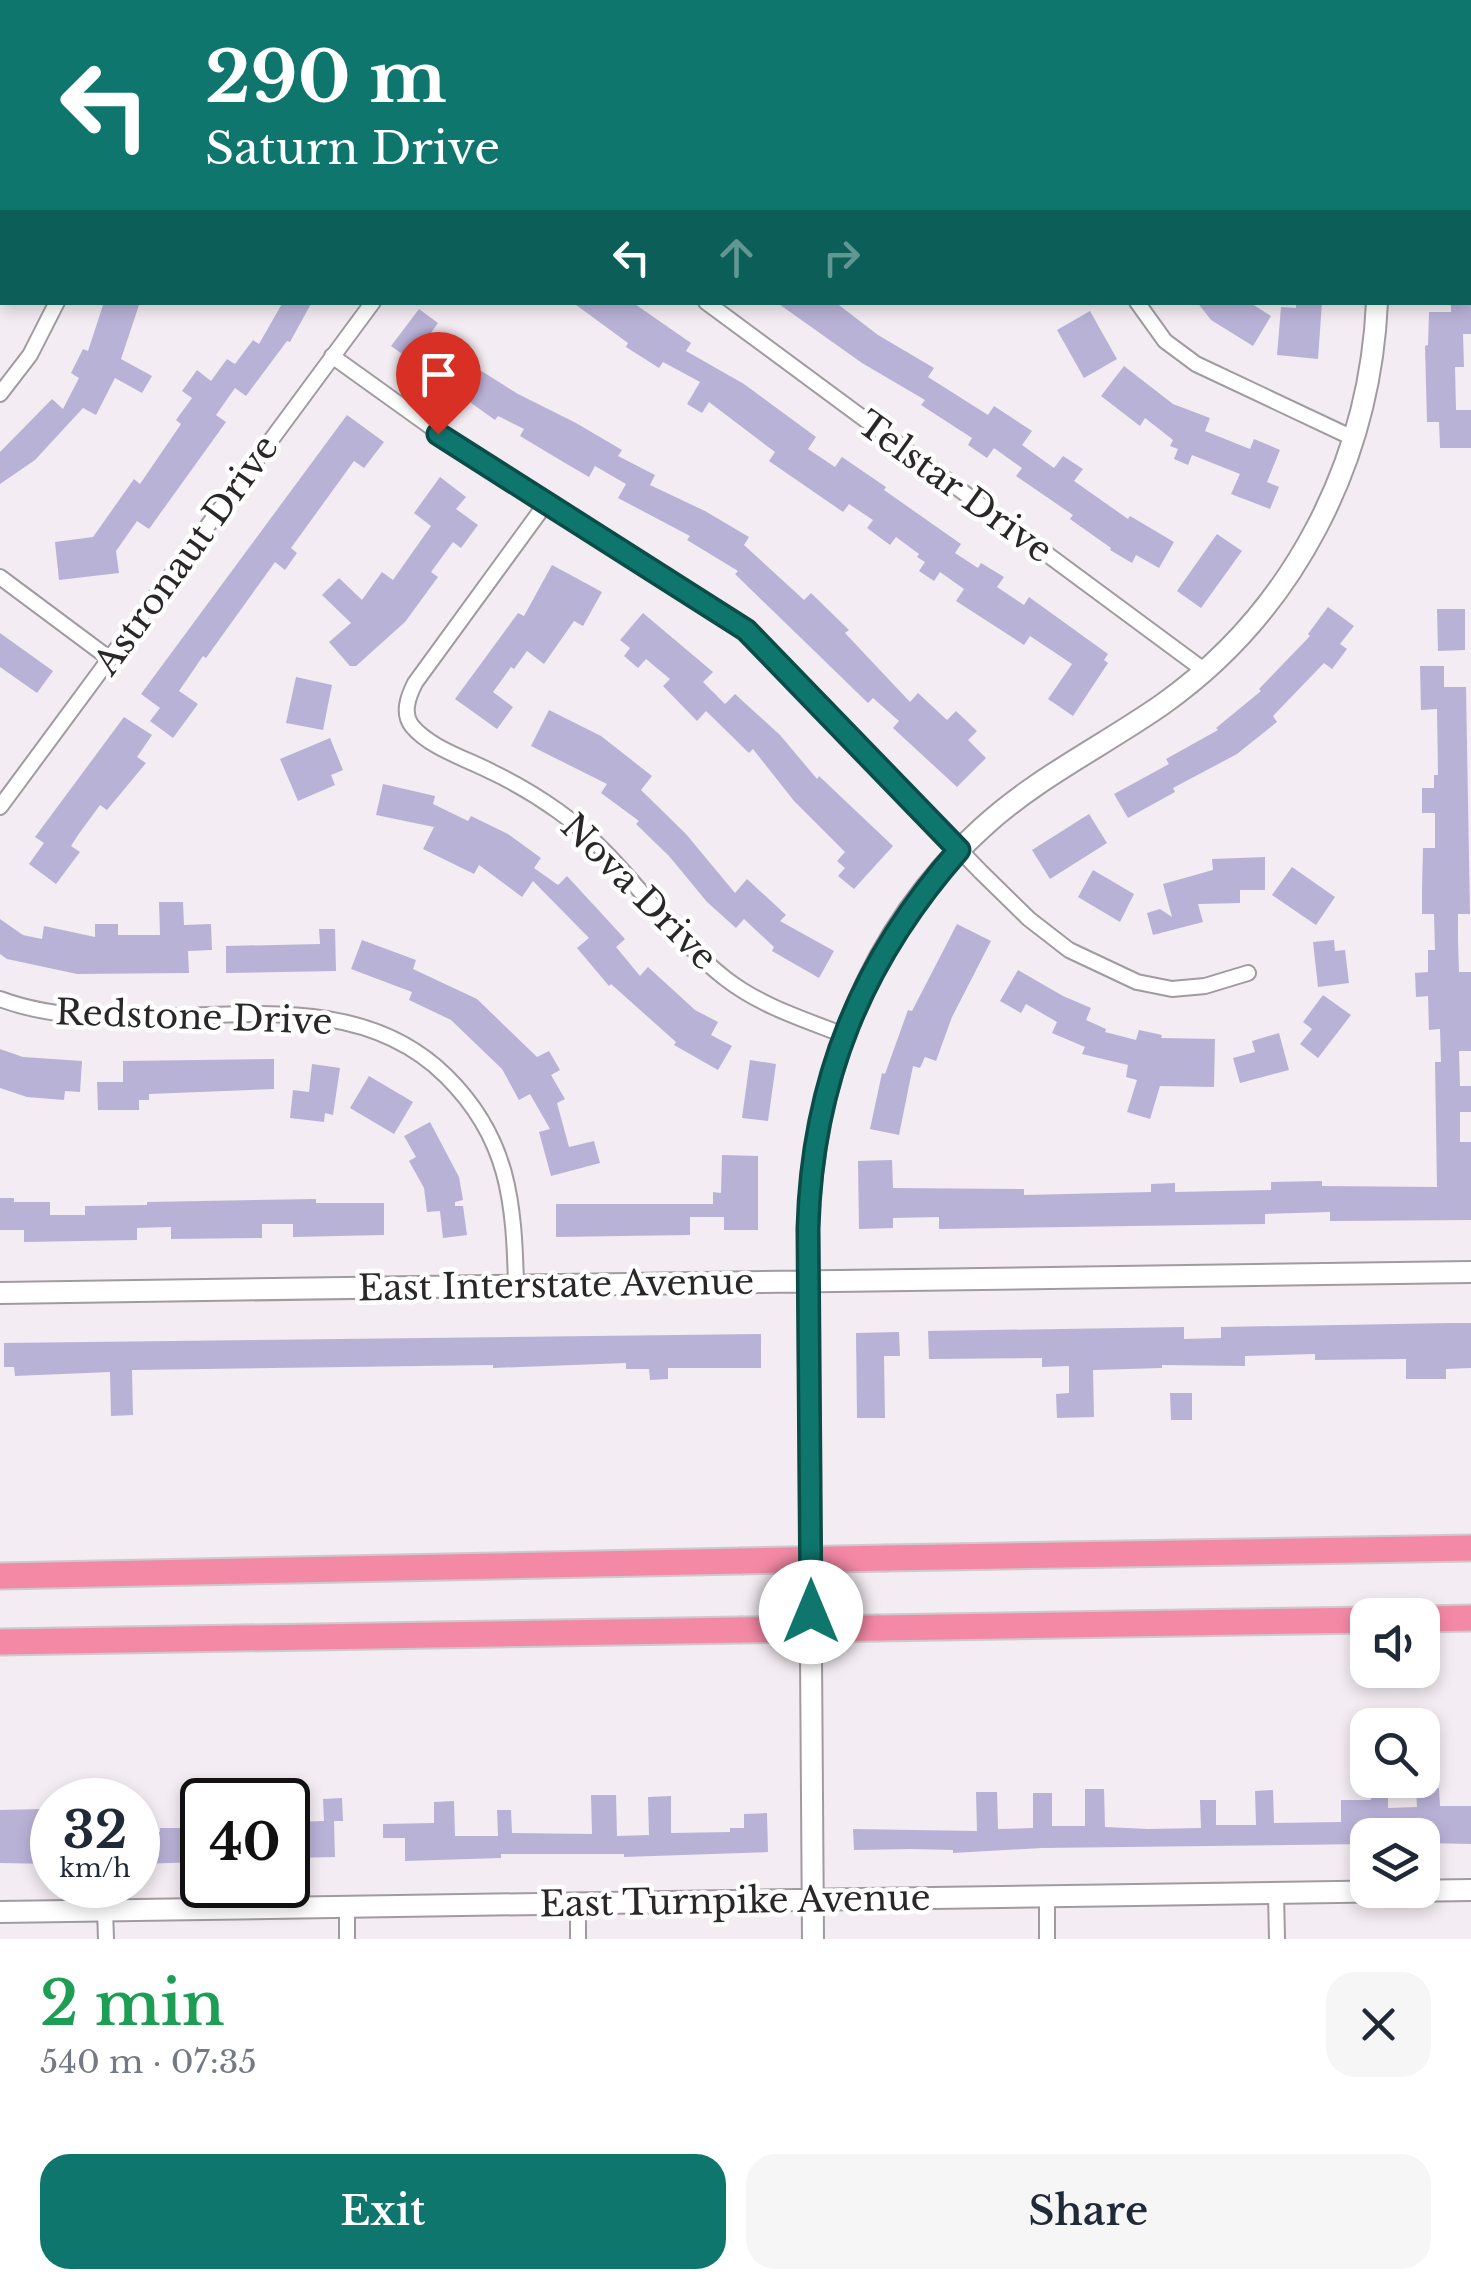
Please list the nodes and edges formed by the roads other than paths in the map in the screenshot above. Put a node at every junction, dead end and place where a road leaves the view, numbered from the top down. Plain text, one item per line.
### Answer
1 (55, 305) edge
2 (370, 305) edge
3 (710, 305) edge
4 (1139, 305) edge
5 (1378, 305) edge
6 (332, 356) junction
7 (0, 394) edge
8 (1355, 439) junction
9 (547, 502) junction
10 (0, 577) edge
11 (110, 659) junction
12 (1204, 670) junction
13 (0, 808) edge
14 (959, 850) junction
15 (1248, 973) dead end
16 (0, 999) edge
17 (844, 1035) junction
18 (1471, 1272) edge
19 (808, 1282) junction
20 (516, 1286) junction
21 (0, 1293) edge
22 (1471, 1548) edge
23 (0, 1576) edge
24 (1471, 1618) edge
25 (1440, 1619) edge
26 (1350, 1620) edge
27 (0, 1642) edge
28 (1471, 1890) edge
29 (1276, 1894) junction
30 (1047, 1897) junction
31 (813, 1900) junction
32 (578, 1903) junction
33 (347, 1906) junction
34 (106, 1910) junction
35 (0, 1912) edge
36 (106, 1939) edge
37 (347, 1939) edge
38 (578, 1939) edge
39 (813, 1939) edge
40 (1047, 1939) edge
41 (1276, 1939) edge

1 - 7 street
2 - 6 street, Astronaut Drive
3 - 12 street, Telstar Drive
4 - 8 street
5 - 8 street
6 - 9 street
6 - 11 street, Astronaut Drive
8 - 12 street
9 - 14 street
9 - 17 street, Nova Drive
10 - 11 street
11 - 13 street, Astronaut Drive
12 - 14 street
14 - 15 street
14 - 17 street
16 - 20 street, Redstone Drive
17 - 19 street
18 - 19 street, East Interstate Avenue
19 - 20 street, East Interstate Avenue
19 - 31 street
20 - 21 street, East Interstate Avenue
22 - 23 highway, bridge
24 - 25 highway
26 - 27 highway, bridge
28 - 29 street, East Turnpike Avenue
29 - 30 street, East Turnpike Avenue
29 - 41 street
30 - 31 street, East Turnpike Avenue
30 - 40 street
31 - 32 street, East Turnpike Avenue
31 - 39 street
32 - 33 street, East Turnpike Avenue
32 - 38 street
33 - 34 street, East Turnpike Avenue
33 - 37 street
34 - 35 street, East Turnpike Avenue
34 - 36 street

